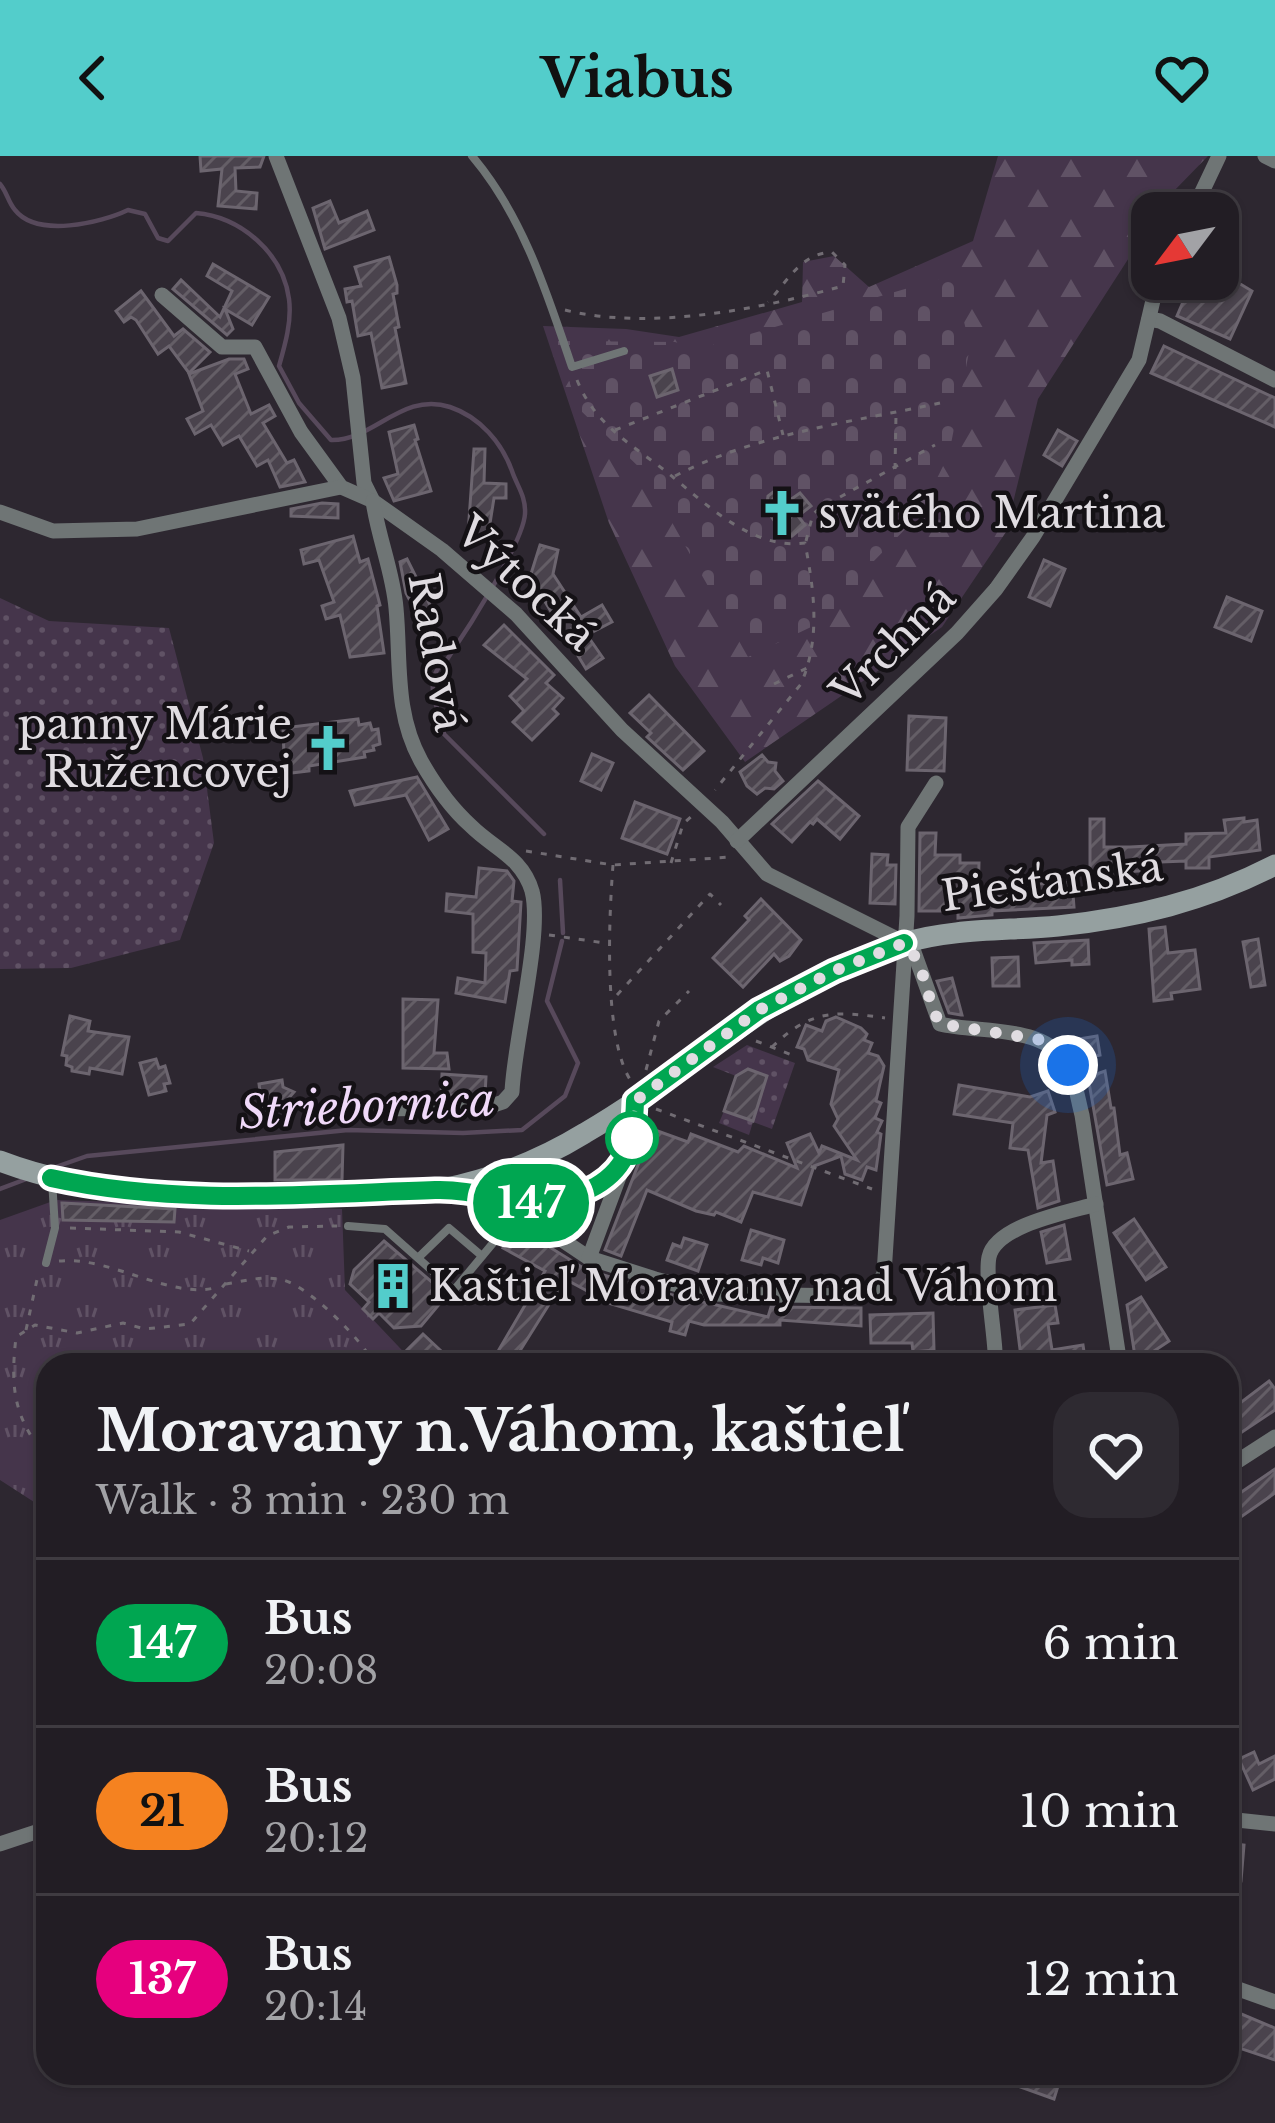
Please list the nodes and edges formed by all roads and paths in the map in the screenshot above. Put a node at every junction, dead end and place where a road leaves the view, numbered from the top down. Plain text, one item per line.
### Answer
1 (276, 156) edge
2 (472, 156) edge
3 (1220, 156) edge
4 (1265, 156) edge
5 (1275, 160) edge
6 (1202, 192) edge
7 (161, 295) dead end
8 (549, 299) junction
9 (1153, 300) edge
10 (767, 302) junction
11 (1149, 320) junction
12 (624, 351) dead end
13 (572, 367) junction
14 (1275, 380) edge
15 (940, 403) dead end
16 (896, 412) junction
17 (612, 431) junction
18 (783, 437) junction
19 (934, 446) dead end
20 (896, 469) junction
21 (673, 477) junction
22 (340, 487) junction
23 (373, 501) junction
24 (0, 512) edge
25 (805, 543) junction
26 (808, 667) junction
27 (774, 684) dead end
28 (936, 783) dead end
29 (703, 804) junction
30 (740, 846) junction
31 (501, 848) junction
32 (671, 863) junction
33 (614, 865) junction
34 (1275, 865) edge
35 (721, 905) dead end
36 (532, 933) junction
37 (607, 943) junction
38 (904, 943) junction
39 (689, 991) dead end
40 (614, 999) junction
41 (900, 1020) junction
42 (772, 1047) dead end
43 (638, 1099) junction
44 (336, 1110) dead end
45 (8, 1164) edge
46 (622, 1168) junction
47 (51, 1178) junction
48 (439, 1189) junction
49 (889, 1195) junction
50 (1096, 1204) junction
51 (513, 1207) junction
52 (348, 1226) joint
53 (56, 1228) junction
54 (251, 1252) junction
55 (420, 1256) junction
56 (482, 1256) junction
57 (589, 1258) junction
58 (46, 1263) junction
59 (222, 1286) junction
60 (26, 1331) junction
61 (995, 1352) dead end
62 (369, 1353) edge
63 (1118, 1353) edge
64 (1275, 1437) edge
65 (36, 1445) edge
66 (1239, 1460) edge
67 (1239, 1820) edge
68 (1275, 1824) edge
69 (36, 1832) edge
70 (0, 1844) edge
71 (1239, 1989) edge
72 (1275, 2002) edge

1 - 23 street
2 - 8 lane
3 - 6 street
4 - 5 street
7 - 22 street
8 - 10 path
8 - 13 lane
9 - 11 street, Vrchná
10 - 10 path
11 - 14 street
11 - 30 street, Vrchná
12 - 13 lane
13 - 17 path
15 - 16 path
16 - 18 path
16 - 20 path
17 - 18 path
17 - 21 path
18 - 21 path
19 - 20 path
20 - 25 path
21 - 25 path
22 - 23 street, Výtocká
22 - 24 street
23 - 29 street, Výtocká
23 - 31 street, Radová
25 - 26 path
26 - 27 path
26 - 29 path
28 - 38 street
29 - 30 street, Výtocká
29 - 32 path
30 - 32 path
30 - 38 street, Výtocká
31 - 33 path
31 - 36 street, Radová
32 - 33 path
33 - 37 path
34 - 38 main road, Piešťanská
35 - 40 path
36 - 37 path
36 - 44 street, Radová
37 - 40 path
38 - 41 street
38 - 43 main road, Piešťanská
38 - 50 street
39 - 40 path
41 - 42 path
41 - 49 street
43 - 46 street
43 - 48 main road, Piešťanská
43 - 49 path
45 - 47 main road, Piešťanská
46 - 51 street
46 - 57 street
47 - 48 main road, Piešťanská
47 - 53 lane
48 - 51 street
49 - 57 street
50 - 61 street
50 - 63 street
51 - 56 lane
51 - 57 street
52 - 54 path
52 - 55 lane
53 - 54 path
53 - 58 lane
54 - 59 path
55 - 56 lane
55 - 56 lane
58 - 59 path
58 - 60 path
59 - 60 path
59 - 62 path
60 - 65 path
64 - 66 street
67 - 68 street
69 - 70 street
71 - 72 street

